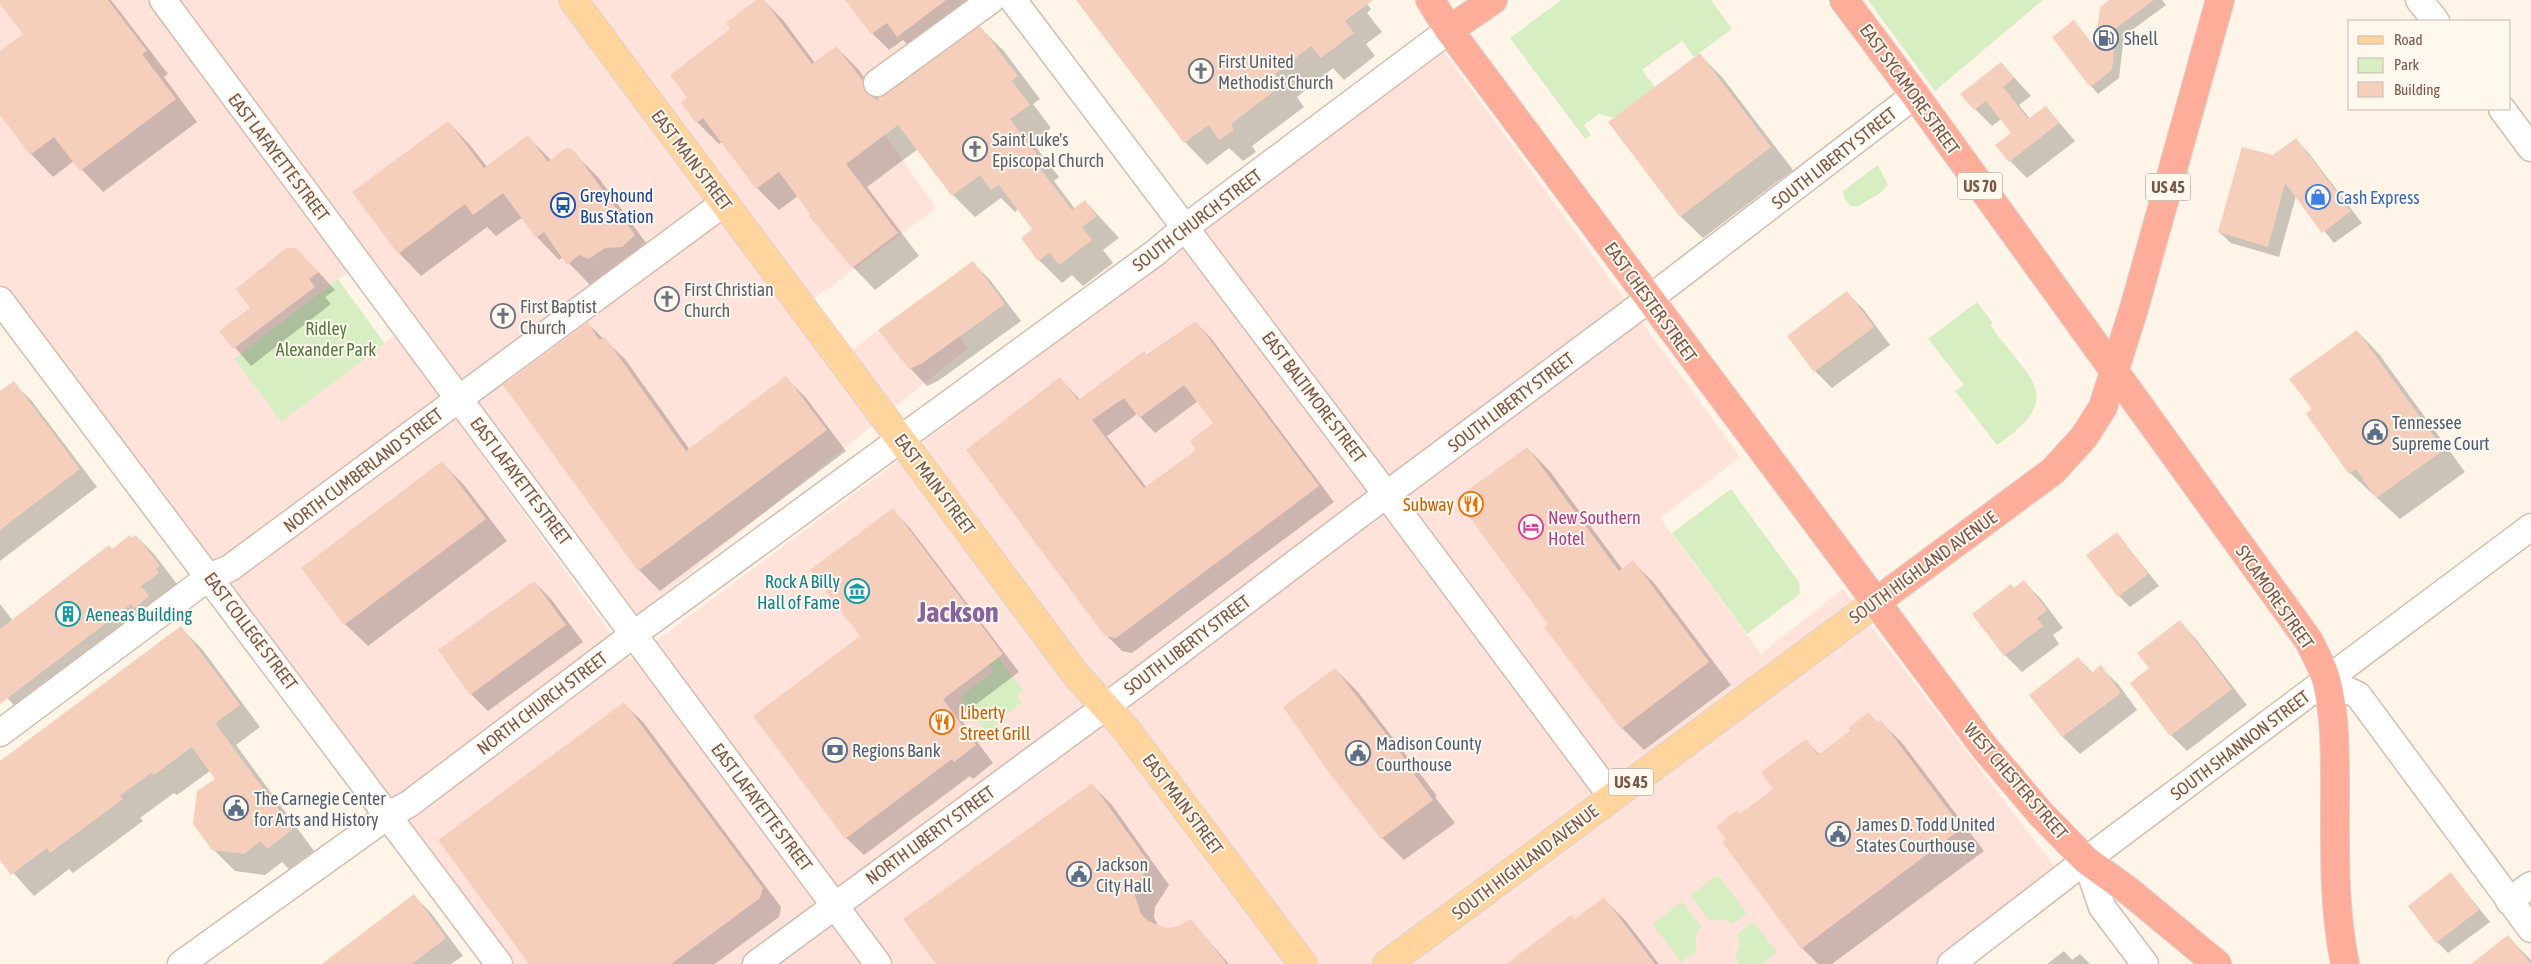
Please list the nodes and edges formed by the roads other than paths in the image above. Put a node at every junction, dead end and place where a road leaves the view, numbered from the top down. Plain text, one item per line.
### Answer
1 (163, 0) edge
2 (573, 0) edge
3 (991, 0) edge
4 (1013, 0) edge
5 (1430, 0) edge
6 (1493, 0) edge
7 (1844, 0) edge
8 (2220, 0) edge
9 (2419, 0) edge
10 (2435, 20) edge
11 (1450, 30) junction
12 (877, 84) dead end
13 (1915, 95) junction
14 (2503, 110) edge
15 (2531, 148) edge
16 (724, 203) junction
17 (1186, 227) junction
18 (1649, 299) junction
19 (0, 300) edge
20 (2114, 374) junction
21 (459, 398) junction
22 (901, 439) junction
23 (1386, 495) junction
24 (2531, 527) edge
25 (209, 577) junction
26 (1876, 602) junction
27 (634, 634) junction
28 (2327, 681) junction
29 (1105, 706) junction
30 (0, 733) edge
31 (1612, 797) junction
32 (389, 815) junction
33 (2086, 860) junction
34 (2531, 885) edge
35 (2510, 901) junction
36 (835, 905) junction
37 (2531, 929) edge
38 (180, 964) edge
39 (499, 964) edge
40 (756, 964) edge
41 (878, 964) edge
42 (1302, 964) edge
43 (1387, 964) edge
44 (1951, 964) edge
45 (2145, 964) edge
46 (2217, 964) edge
47 (2345, 964) edge

1 - 21 street, EAST LAFAYETTE STREET
2 - 16 main road, EAST MAIN STREET
3 - 12 street
4 - 17 street, EAST BALTIMORE STREET
5 - 11 highway, EAST CHESTER STREET
6 - 11 highway, SOUTH CHURCH STREET
7 - 13 highway, EAST SYCAMORE STREET / US 70
8 - 20 highway, SOUTH HIGHLAND AVENUE / US 45
9 - 10 street
11 - 17 street, SOUTH CHURCH STREET
11 - 18 highway, EAST CHESTER STREET
13 - 18 street, SOUTH LIBERTY STREET
13 - 20 highway, EAST SYCAMORE STREET / US 70
14 - 15 street
16 - 21 street, NORTH CUMBERLAND STREET
16 - 22 main road, EAST MAIN STREET
17 - 22 street, SOUTH CHURCH STREET
17 - 23 street, EAST BALTIMORE STREET
18 - 23 street, SOUTH LIBERTY STREET
18 - 26 highway, EAST CHESTER STREET
19 - 25 street, EAST COLLEGE STREET
20 - 26 highway, SOUTH HIGHLAND AVENUE / US 45
20 - 28 highway, SYCAMORE STREET
21 - 25 street, NORTH CUMBERLAND STREET
21 - 27 street, EAST LAFAYETTE STREET
22 - 27 street, NORTH CHURCH STREET
22 - 29 main road, EAST MAIN STREET
23 - 29 street, SOUTH LIBERTY STREET
23 - 31 street, EAST BALTIMORE STREET
24 - 28 street, SOUTH SHANNON STREET
25 - 30 street, NORTH CUMBERLAND STREET
25 - 32 street, EAST COLLEGE STREET
26 - 31 main road, SOUTH HIGHLAND AVENUE / US 45
26 - 33 highway, WEST CHESTER STREET
27 - 32 street, NORTH CHURCH STREET
27 - 36 street, EAST LAFAYETTE STREET
28 - 33 street, SOUTH SHANNON STREET
28 - 35 street
28 - 47 highway, SYCAMORE STREET
29 - 36 street, NORTH LIBERTY STREET
29 - 42 main road, EAST MAIN STREET
31 - 43 main road, SOUTH HIGHLAND AVENUE / US 45
32 - 38 street, NORTH CHURCH STREET
32 - 39 street, EAST COLLEGE STREET
33 - 44 street, SOUTH SHANNON STREET
33 - 45 street, WEST CHESTER STREET
33 - 46 highway
34 - 35 street
35 - 37 street
36 - 40 street, NORTH LIBERTY STREET
36 - 41 street, EAST LAFAYETTE STREET

